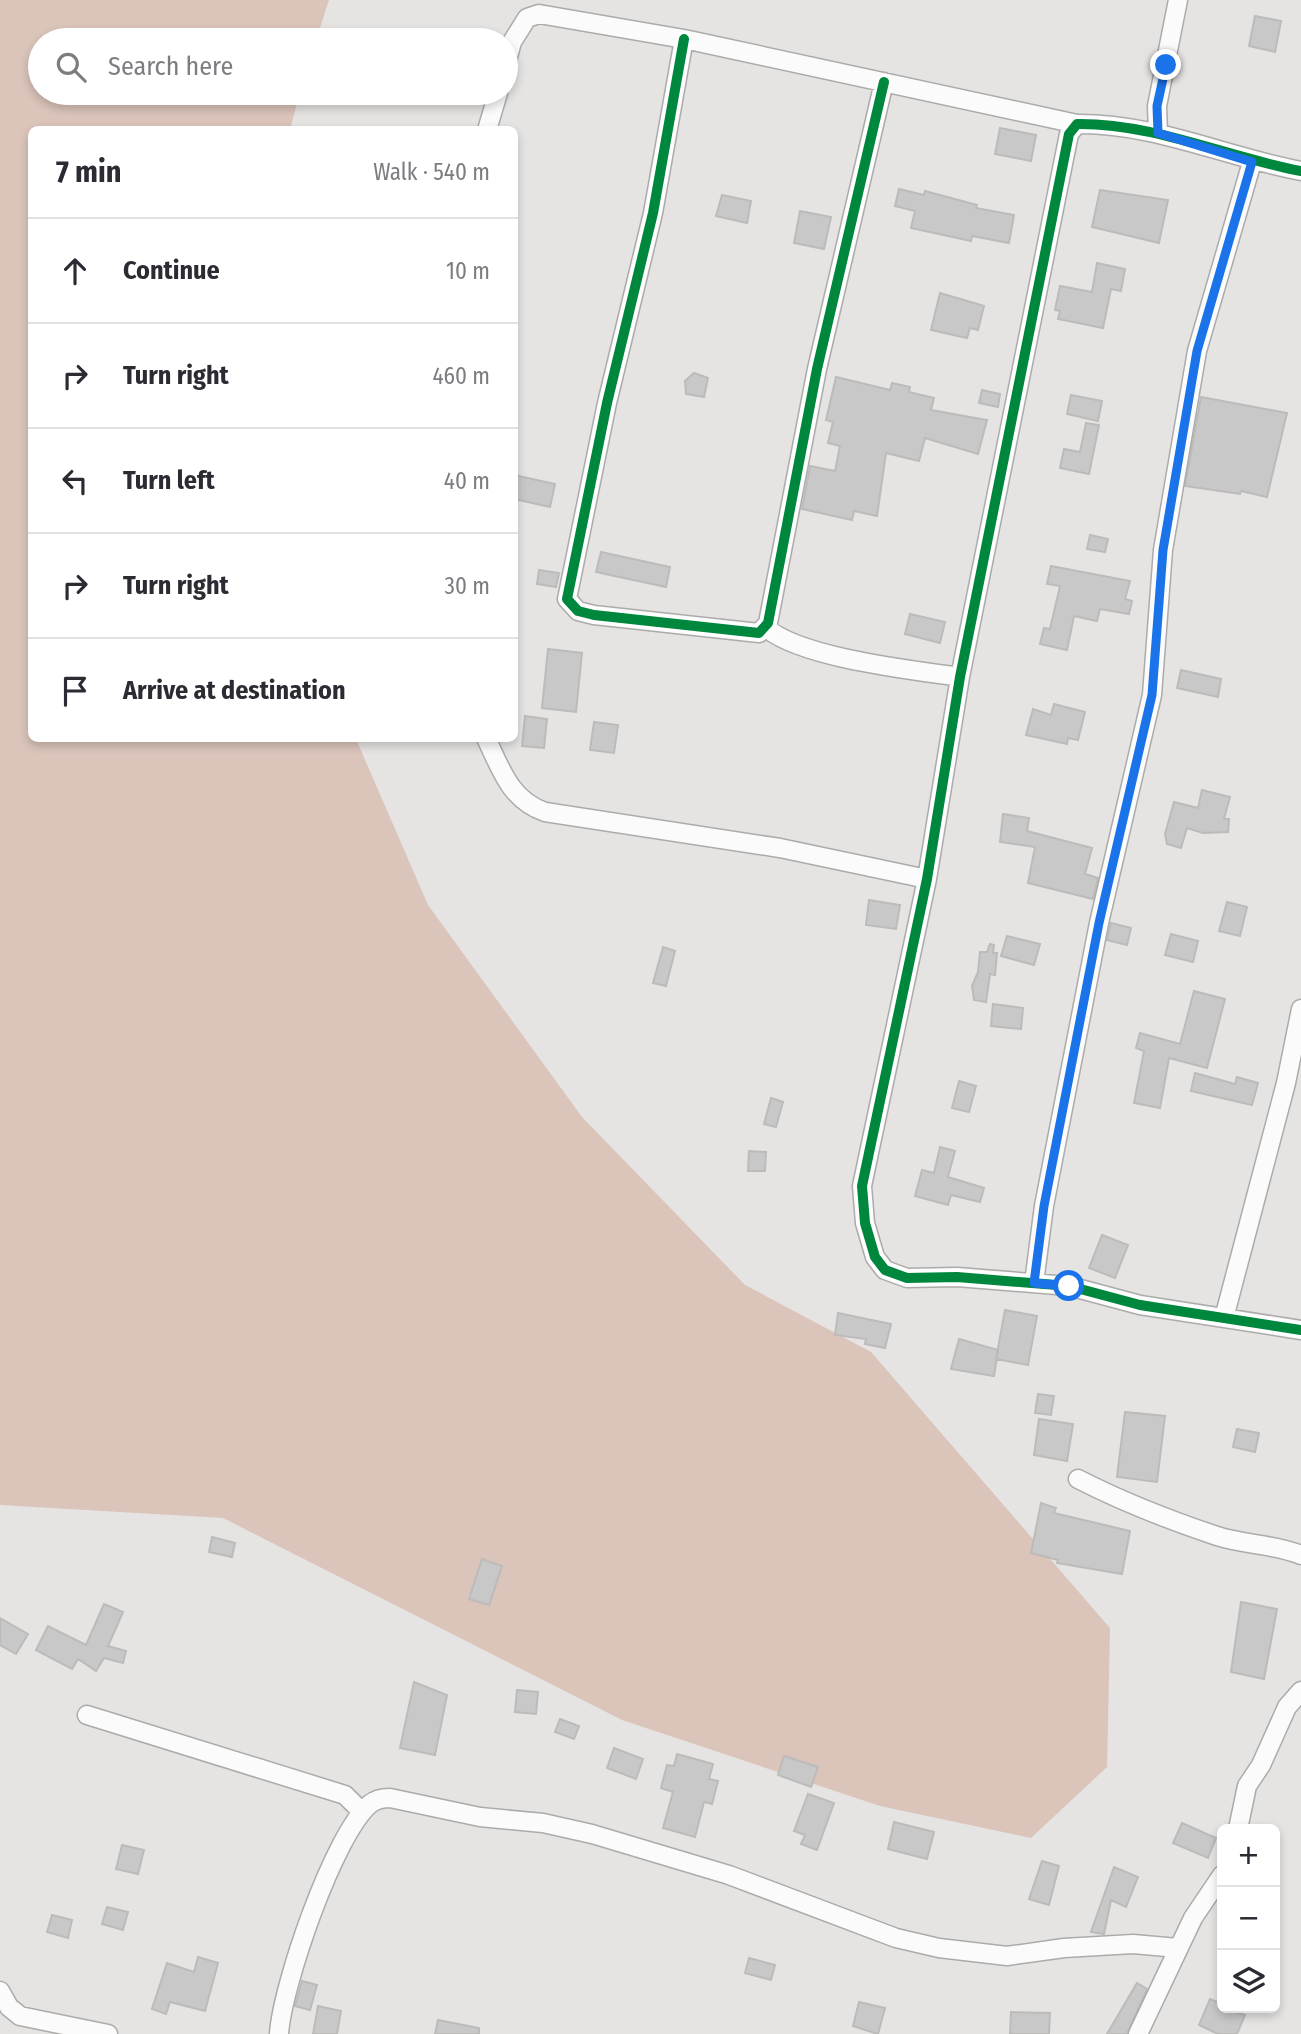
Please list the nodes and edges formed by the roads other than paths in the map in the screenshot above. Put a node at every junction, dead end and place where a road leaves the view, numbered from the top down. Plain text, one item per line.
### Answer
1 (1178, 0) edge
2 (518, 32) edge
3 (684, 39) junction
4 (884, 82) junction
5 (494, 105) edge
6 (1077, 124) junction
7 (488, 126) edge
8 (1158, 133) junction
9 (1252, 162) junction
10 (1301, 171) edge
11 (765, 627) junction
12 (960, 677) junction
13 (488, 742) edge
14 (927, 879) junction
15 (1301, 1009) edge
16 (1034, 1283) junction
17 (1224, 1318) junction
18 (1301, 1330) edge
19 (1077, 1479) dead end
20 (1301, 1555) edge
21 (1301, 1690) edge
22 (87, 1715) dead end
23 (362, 1812) junction
24 (1239, 1824) edge
25 (1217, 1883) edge
26 (1178, 1948) junction
27 (0, 1991) edge
28 (108, 2034) edge
29 (279, 2034) edge
30 (1138, 2034) edge

1 - 8 street
2 - 3 street
3 - 4 street
3 - 11 street
4 - 6 street
4 - 11 street
5 - 7 street
6 - 8 street
6 - 12 street
8 - 9 street
9 - 10 street
9 - 16 street
11 - 12 street
12 - 14 street
13 - 14 street
14 - 16 street
15 - 17 street
16 - 17 street
17 - 18 street
19 - 20 street
21 - 24 street
22 - 23 street
23 - 26 street
23 - 29 street
25 - 26 street
26 - 30 street
27 - 28 street

